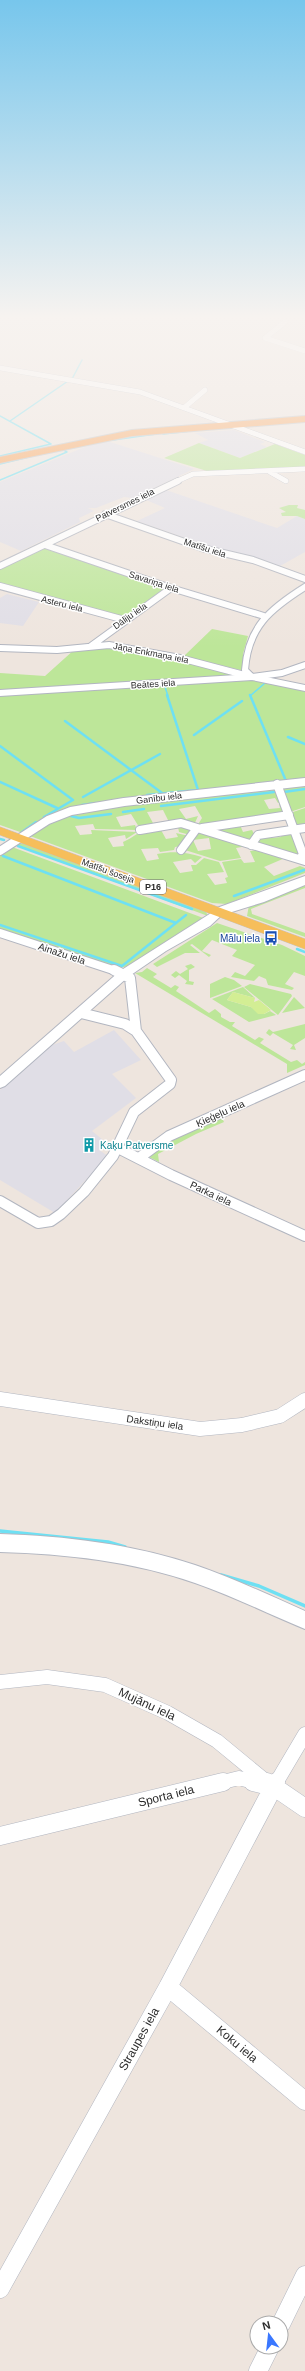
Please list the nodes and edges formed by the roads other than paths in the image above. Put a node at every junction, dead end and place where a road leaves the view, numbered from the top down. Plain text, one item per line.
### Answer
1 (215, 426) edge
2 (234, 426) edge
3 (305, 452) edge
4 (0, 460) edge
5 (268, 462) dead end
6 (305, 470) edge
7 (279, 471) junction
8 (269, 472) junction
9 (286, 481) dead end
10 (105, 514) junction
11 (45, 545) junction
12 (0, 566) edge
13 (305, 579) edge
14 (0, 586) edge
15 (305, 587) edge
16 (171, 588) junction
17 (264, 616) junction
18 (125, 620) junction
19 (91, 646) junction
20 (0, 648) edge
21 (305, 665) edge
22 (252, 677) junction
23 (305, 688) edge
24 (0, 692) edge
25 (305, 782) edge
26 (277, 784) junction
27 (289, 815) junction
28 (198, 828) junction
29 (305, 828) edge
30 (296, 829) junction
31 (140, 830) dead end
32 (0, 831) edge
33 (20, 838) junction
34 (251, 845) junction
35 (181, 850) dead end
36 (0, 851) edge
37 (303, 860) edge
38 (305, 880) edge
39 (219, 912) junction
40 (0, 933) edge
41 (305, 944) edge
42 (124, 974) junction
43 (81, 1013) junction
44 (136, 1031) junction
45 (305, 1075) edge
46 (0, 1083) edge
47 (118, 1148) junction
48 (139, 1158) junction
49 (0, 1201) edge
50 (305, 1236) edge
51 (0, 1399) edge
52 (305, 1400) edge
53 (0, 1543) edge
54 (305, 1620) edge
55 (0, 1682) edge
56 (305, 1734) edge
57 (273, 1787) junction
58 (305, 1808) edge
59 (0, 1836) edge
60 (168, 1987) junction
61 (305, 2101) edge
62 (305, 2275) edge
63 (0, 2289) edge
64 (285, 2315) edge
65 (266, 2355) edge
66 (258, 2371) edge

1 - 4 highway
2 - 3 street
5 - 7 street
6 - 7 street, Patversmes iela
7 - 8 street, Patversmes iela
8 - 9 street
8 - 10 street, Patversmes iela
10 - 11 street, Patversmes iela
10 - 13 street, Matīšu iela
11 - 12 street, Patversmes iela
11 - 16 street, Savariņa iela
14 - 18 street, Asteru iela
15 - 17 street
16 - 17 street, Savariņa iela
16 - 18 street, Dāliju iela
17 - 22 street
18 - 19 street, Dāliju iela
19 - 20 street, Jāņa Enkmaņa iela
19 - 22 street, Jāņa Enkmaņa iela
21 - 22 street
22 - 23 street, Beātes iela
22 - 24 street, Beātes iela
25 - 26 street, Ganību iela
26 - 27 street
26 - 33 street, Ganību iela
27 - 28 street
27 - 30 street
28 - 31 street
28 - 34 street
28 - 35 street
29 - 30 street
30 - 34 street
30 - 37 street
32 - 33 main road, Matīšu šoseja / P16
33 - 36 street, Ganību iela
33 - 39 main road, Matīšu šoseja / P16
34 - 37 street
38 - 39 main road
39 - 41 main road, Matīšu šoseja / P16
39 - 42 street
40 - 42 street, Ainažu iela
42 - 43 street
42 - 44 street
43 - 44 street
43 - 46 street
44 - 47 street
45 - 48 street, Ķieģeļu iela
47 - 48 street, Parka iela
47 - 49 street
48 - 50 street, Parka iela
51 - 52 street, Dakstiņu iela
53 - 54 street
55 - 57 street, Mujānu iela
56 - 57 street
57 - 58 street
57 - 59 street, Sporta iela
57 - 60 street, Straupes iela
60 - 61 street, Koku iela
60 - 63 street, Straupes iela
62 - 64 street
65 - 66 street

